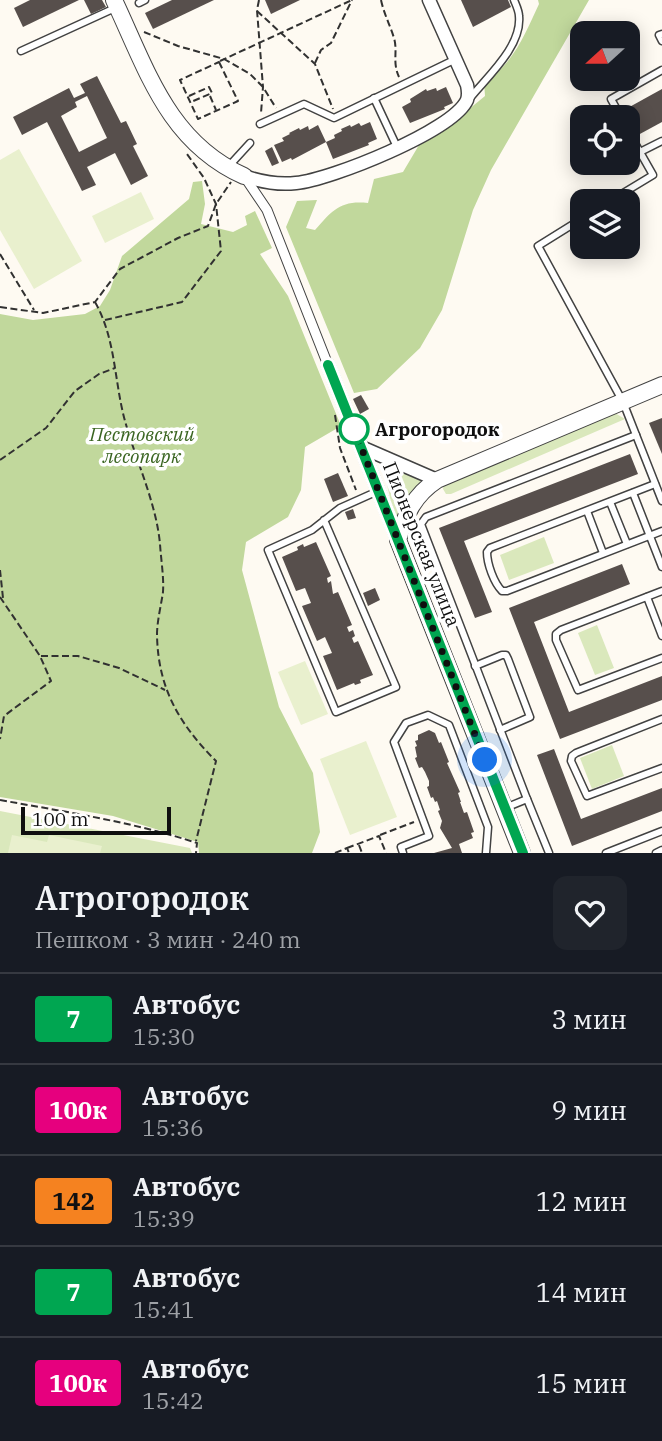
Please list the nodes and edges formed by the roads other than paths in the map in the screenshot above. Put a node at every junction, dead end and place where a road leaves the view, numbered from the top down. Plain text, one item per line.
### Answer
1 (429, 0) edge
2 (514, 0) edge
3 (116, 3) edge
4 (662, 34) edge
5 (662, 41) edge
6 (21, 51) dead end
7 (456, 59) junction
8 (662, 70) edge
9 (374, 98) junction
10 (466, 102) junction
11 (614, 105) edge
12 (260, 124) road end
13 (662, 141) edge
14 (250, 143) dead end
15 (397, 147) junction
16 (640, 152) joint
17 (236, 173) junction
18 (631, 189) edge
19 (570, 226) edge
20 (328, 365) joint
21 (662, 385) edge
22 (622, 402) junction
23 (636, 435) junction
24 (361, 447) junction
25 (437, 480) junction
26 (655, 484) junction
27 (379, 491) junction
28 (633, 493) junction
29 (662, 501) edge
30 (610, 502) junction
31 (587, 511) junction
32 (324, 520) junction
33 (662, 531) edge
34 (650, 535) junction
35 (398, 540) junction
36 (627, 544) junction
37 (603, 554) junction
38 (662, 567) edge
39 (662, 591) edge
40 (647, 597) junction
41 (662, 636) edge
42 (662, 658) edge
43 (475, 666) junction
44 (662, 719) edge
45 (500, 730) junction
46 (662, 768) edge
47 (527, 799) junction
48 (505, 808) junction
49 (662, 831) edge
50 (662, 850) edge
51 (403, 853) edge
52 (486, 853) edge
53 (522, 853) edge
54 (549, 853) edge
55 (606, 853) edge
56 (656, 853) edge

1 - 7 street
2 - 10 lane
3 - 6 lane
3 - 17 street
4 - 5 lane
7 - 9 lane
7 - 10 street
8 - 11 lane
9 - 12 lane
9 - 15 lane
10 - 15 street
13 - 16 lane
14 - 17 lane
15 - 17 street
16 - 18 lane
17 - 20 street, Пионерская улица
19 - 22 lane
20 - 24 street, Пионерская улица
21 - 22 street
22 - 23 lane
22 - 25 street
23 - 26 lane
23 - 43 lane
24 - 25 street
24 - 27 street, Пионерская улица
25 - 35 street
26 - 28 lane
26 - 29 lane
27 - 32 lane
27 - 35 street, Пионерская улица
28 - 30 lane
28 - 34 lane
30 - 31 lane
30 - 36 lane
31 - 37 lane
31 - 37 lane
32 - 32 lane
33 - 34 lane
34 - 36 lane
34 - 38 lane
35 - 48 street, Пионерская улица
36 - 37 lane
39 - 40 lane
40 - 41 lane
40 - 42 lane
43 - 45 lane
43 - 45 lane
44 - 46 lane
45 - 47 lane
47 - 48 lane
47 - 54 lane
48 - 53 street, Пионерская улица
49 - 55 lane
50 - 56 lane
51 - 52 lane

